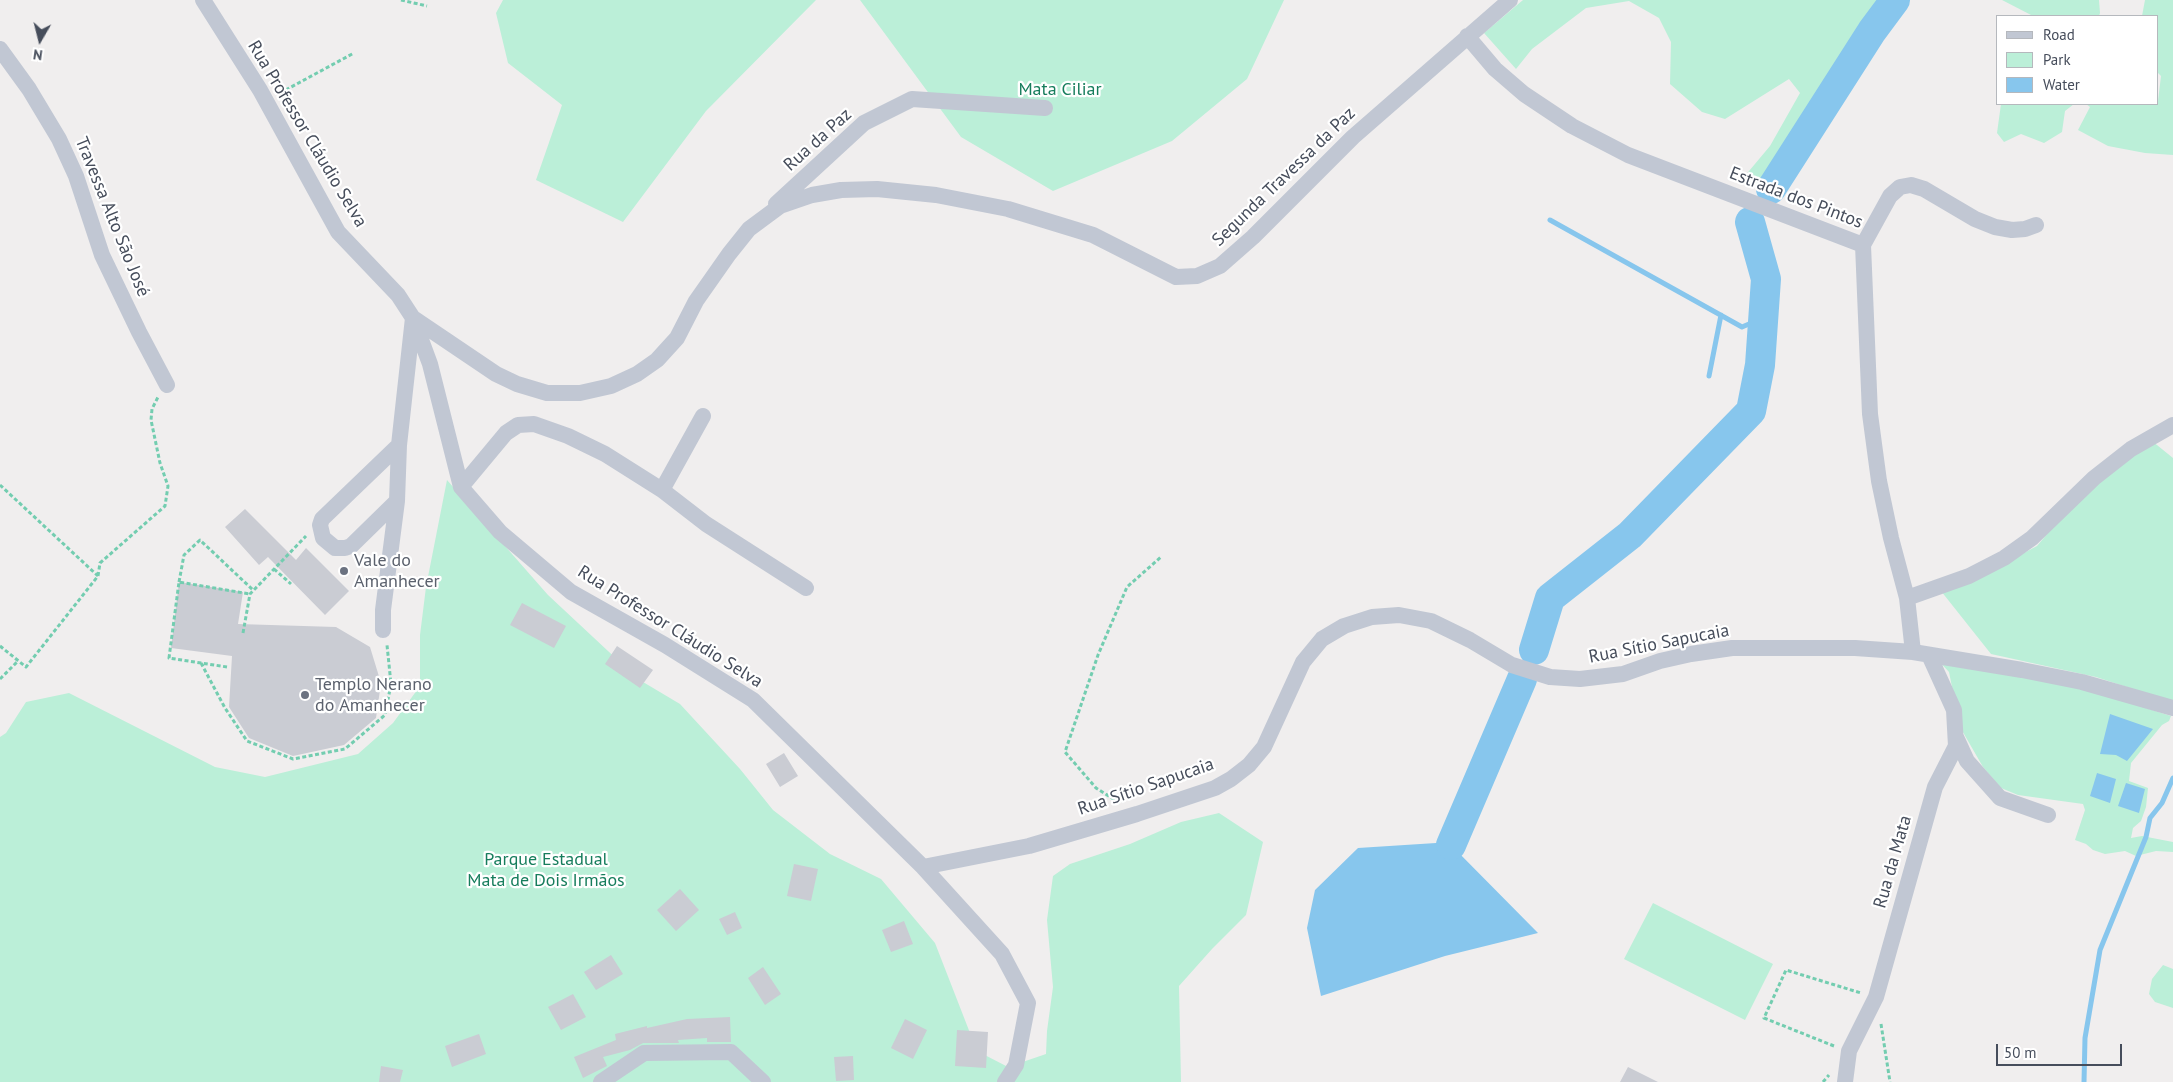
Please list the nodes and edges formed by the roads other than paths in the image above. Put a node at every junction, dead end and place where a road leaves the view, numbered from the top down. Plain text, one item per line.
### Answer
1 (203, 0) edge
2 (1510, 0) edge
3 (1467, 36) junction
4 (0, 49) edge
5 (1045, 108) dead end
6 (2036, 225) dead end
7 (749, 230) junction
8 (1863, 245) junction
9 (413, 318) junction
10 (167, 385) road end
11 (703, 416) dead end
12 (2173, 425) edge
13 (398, 445) junction
14 (461, 487) junction
15 (662, 490) junction
16 (397, 501) junction
17 (806, 588) dead end
18 (1907, 598) junction
19 (383, 630) road end
20 (1921, 653) junction
21 (2173, 708) edge
22 (1956, 737) junction
23 (2048, 815) dead end
24 (923, 867) junction
25 (602, 1082) edge
26 (763, 1082) edge
27 (1005, 1082) edge
28 (1845, 1082) edge

1 - 9 street, Rua Professor Cláudio Selva
2 - 3 street
3 - 7 street, Segunda Travessa da Paz
3 - 8 street, Estrada dos Pintos
4 - 10 street, Travessa Alto São José
5 - 7 street, Rua da Paz
6 - 8 street
7 - 9 street, Segunda Travessa da Paz
8 - 18 street, Estrada dos Pintos
9 - 13 street
9 - 14 street, Rua Professor Cláudio Selva
11 - 15 street
12 - 18 street
13 - 16 street
13 - 16 street
14 - 15 street
14 - 24 street, Rua Professor Cláudio Selva
15 - 17 street
16 - 19 street
18 - 20 street, Estrada dos Pintos
20 - 21 street
20 - 22 street, Rua da Mata
20 - 24 street, Rua Sítio Sapucaia
22 - 23 street
22 - 28 street, Rua da Mata
24 - 27 street, Rua Professor Cláudio Selva
25 - 26 street

